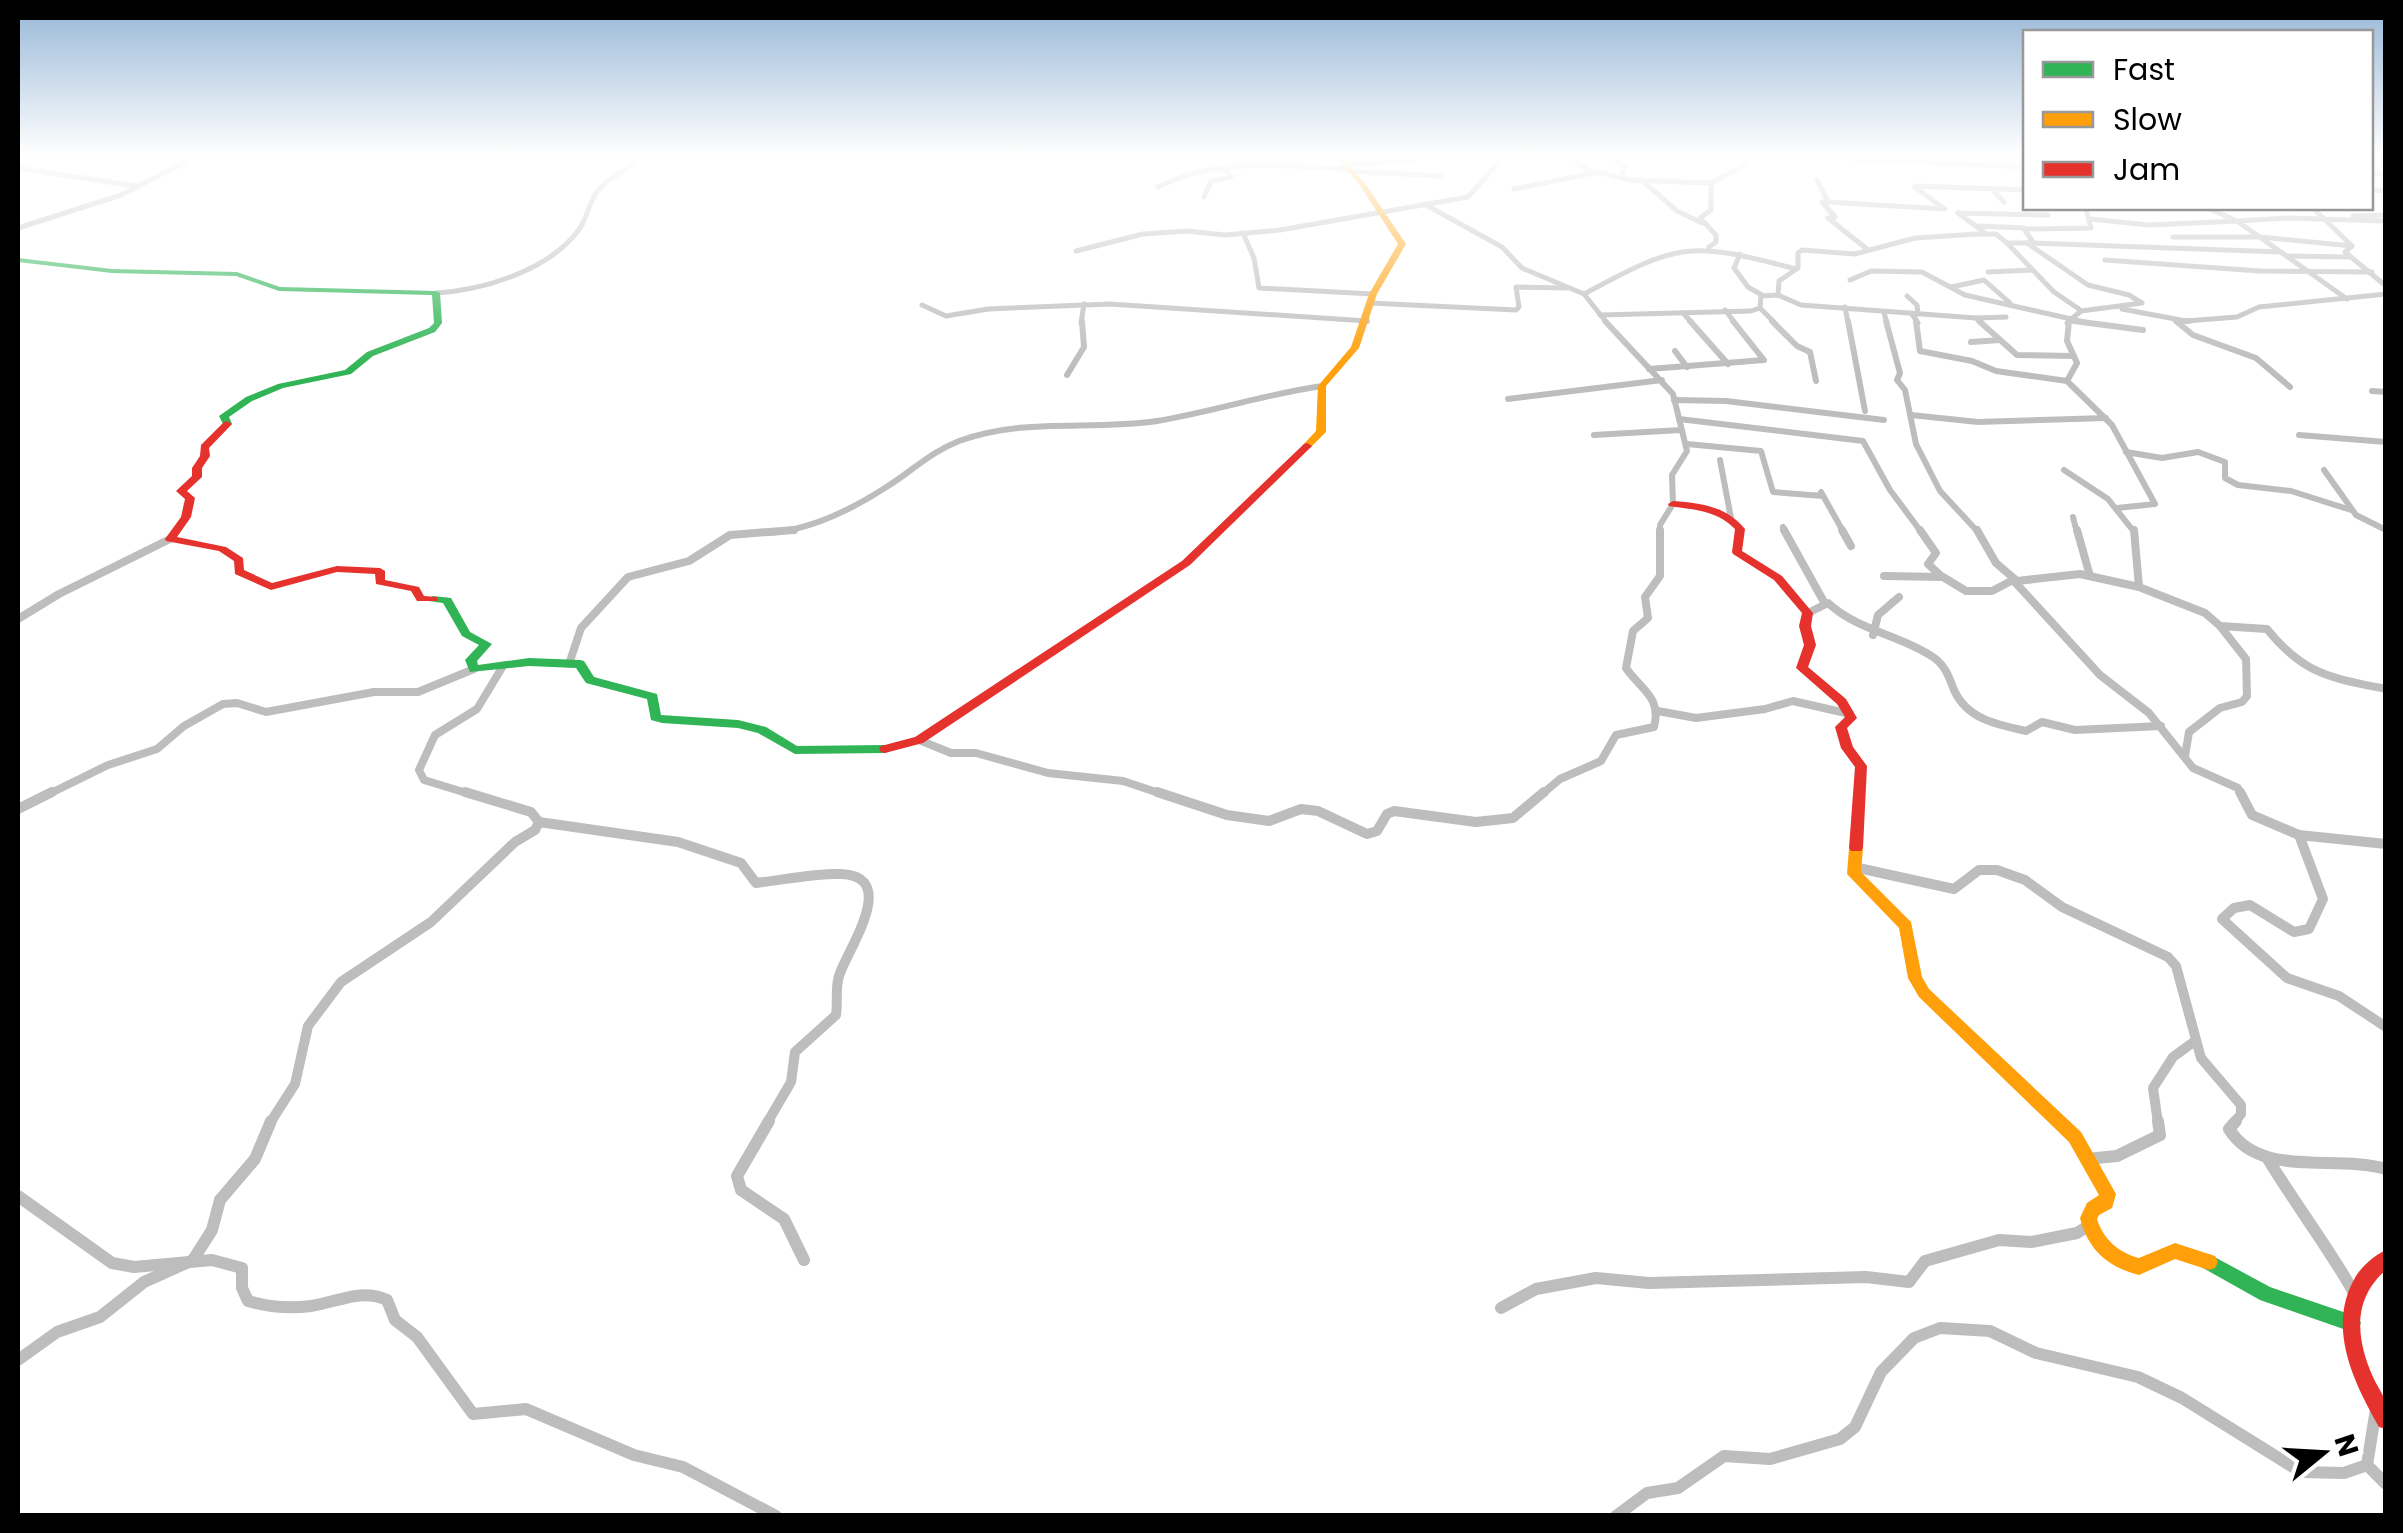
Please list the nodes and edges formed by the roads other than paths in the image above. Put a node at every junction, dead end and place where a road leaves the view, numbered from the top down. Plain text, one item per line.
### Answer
1 (1977, 226) edge
2 (581, 227) edge
3 (1301, 227) edge
4 (1391, 227) edge
5 (1466, 227) edge
6 (1707, 227) edge
7 (1839, 227) edge
8 (1990, 227) edge
9 (2090, 227) edge
10 (2244, 227) edge
11 (2333, 227) edge
12 (2024, 228) junction
13 (1243, 233) junction
14 (1986, 234) junction
15 (2173, 237) dead end
16 (2261, 238) junction
17 (2007, 243) junction
18 (2029, 243) junction
19 (2352, 246) junction
20 (1709, 247) junction
21 (1867, 249) junction
22 (1076, 250) dead end
23 (1740, 254) junction
24 (1854, 254) junction
25 (2284, 254) junction
26 (2352, 257) junction
27 (18, 260) edge
28 (2105, 260) dead end
29 (1522, 268) junction
30 (1796, 269) junction
31 (2032, 270) junction
32 (1871, 271) junction
33 (2308, 271) junction
34 (1988, 272) dead end
35 (2372, 272) junction
36 (1850, 280) dead end
37 (2386, 286) edge
38 (1516, 287) junction
39 (1952, 287) junction
40 (1572, 288) junction
41 (436, 293) junction
42 (1584, 294) junction
43 (1771, 294) junction
44 (2386, 294) edge
45 (1907, 296) dead end
46 (1372, 298) junction
47 (2347, 299) junction
48 (1084, 304) junction
49 (922, 305) dead end
50 (2012, 305) junction
51 (1844, 307) junction
52 (2118, 307) junction
53 (1760, 308) junction
54 (1724, 310) junction
55 (2079, 310) junction
56 (1682, 313) junction
57 (1884, 313) junction
58 (1915, 314) junction
59 (1600, 315) junction
60 (2006, 316) dead end
61 (1976, 318) junction
62 (2070, 318) junction
63 (2175, 320) junction
64 (1367, 321) junction
65 (2143, 330) dead end
66 (2000, 340) junction
67 (1971, 342) dead end
68 (1675, 351) dead end
69 (2074, 356) junction
70 (1728, 364) junction
71 (1687, 367) junction
72 (1649, 369) junction
73 (1067, 376) dead end
74 (1662, 380) junction
75 (1816, 381) dead end
76 (2067, 381) junction
77 (1322, 386) junction
78 (2290, 387) dead end
79 (2372, 391) dead end
80 (2386, 392) edge
81 (1508, 399) dead end
82 (1674, 400) junction
83 (1865, 412) dead end
84 (1911, 415) junction
85 (2106, 418) junction
86 (1679, 419) junction
87 (1884, 420) dead end
88 (1681, 430) junction
89 (1594, 435) dead end
90 (2298, 435) dead end
91 (2386, 442) edge
92 (1686, 444) junction
93 (2126, 452) junction
94 (1720, 460) dead end
95 (2064, 470) dead end
96 (2324, 470) dead end
97 (1673, 504) junction
98 (2117, 508) junction
99 (2350, 510) junction
100 (2074, 517) dead end
101 (1731, 518) junction
102 (1782, 527) dead end
103 (2386, 530) edge
104 (170, 539) junction
105 (1851, 546) dead end
106 (1884, 576) dead end
107 (2090, 576) junction
108 (1944, 578) junction
109 (2012, 580) junction
110 (2139, 587) junction
111 (1899, 597) dead end
112 (1824, 602) junction
113 (1808, 614) junction
114 (18, 619) edge
115 (2220, 626) junction
116 (1874, 636) junction
117 (569, 664) junction
118 (503, 666) junction
119 (474, 668) junction
120 (2386, 688) edge
121 (1658, 710) junction
122 (1850, 714) junction
123 (2161, 726) junction
124 (919, 740) junction
125 (2185, 756) junction
126 (18, 809) edge
127 (539, 822) junction
128 (2299, 834) junction
129 (2386, 844) edge
130 (1854, 867) junction
131 (2386, 1027) edge
132 (2194, 1041) junction
133 (2266, 1157) junction
134 (2087, 1159) junction
135 (2386, 1170) edge
136 (18, 1196) edge
137 (2088, 1226) junction
138 (2386, 1258) edge
139 (194, 1260) junction
140 (804, 1260) dead end
141 (2353, 1291) junction
142 (1501, 1308) dead end
143 (2352, 1323) junction
144 (18, 1360) edge
145 (2376, 1406) junction
146 (2386, 1420) edge
147 (2367, 1466) junction
148 (2386, 1484) edge
149 (776, 1516) edge
150 (1616, 1516) edge

1 - 14 street
2 - 41 street
3 - 13 street
4 - 46 street
5 - 29 street
6 - 20 street
7 - 21 street
8 - 12 street
9 - 12 street
10 - 16 street
11 - 19 street
12 - 18 street
13 - 22 street
13 - 46 street
14 - 17 street
14 - 21 street
15 - 16 street
16 - 19 street
16 - 25 street
17 - 18 street
17 - 31 street
18 - 25 street
18 - 52 street
19 - 26 street
20 - 23 street
20 - 42 street
21 - 24 street
23 - 30 street
23 - 43 street
24 - 30 street
24 - 32 street
25 - 26 street
25 - 33 street
26 - 35 street
27 - 41 street
28 - 33 street
29 - 38 street
29 - 40 street
30 - 43 street
31 - 34 street
31 - 55 street
32 - 36 street
32 - 39 street
33 - 35 street
33 - 47 street
35 - 37 street
38 - 40 street
38 - 46 street
39 - 50 street
39 - 50 street
40 - 42 street
41 - 104 street
42 - 59 street
43 - 51 street
43 - 53 street
44 - 47 street
45 - 58 street
46 - 64 street
47 - 63 street
48 - 49 street
48 - 64 street
48 - 73 street
50 - 62 street
51 - 57 street
51 - 83 street
52 - 55 street
52 - 63 street
53 - 54 street
53 - 75 street
54 - 56 street
54 - 70 street
55 - 62 street
56 - 59 street
56 - 70 street
57 - 58 street
57 - 84 street
58 - 61 street
58 - 76 street
59 - 72 street
60 - 61 street
61 - 66 street
62 - 65 street
62 - 69 street
63 - 78 street
64 - 77 street
66 - 67 street
66 - 69 street
68 - 71 street
69 - 76 street
70 - 71 street
71 - 72 street
72 - 74 street
74 - 81 street
74 - 82 street
76 - 85 street
77 - 117 street
77 - 124 street
79 - 80 street
82 - 86 street
82 - 87 street
84 - 85 street
84 - 109 street
85 - 93 street
86 - 88 street
86 - 108 street
88 - 89 street
88 - 92 street
90 - 91 street
92 - 97 street
92 - 105 street
93 - 98 street
93 - 99 street
94 - 101 street
95 - 98 street
96 - 99 street
97 - 101 street
97 - 121 street
98 - 110 street
99 - 103 street
100 - 107 street
101 - 113 street
102 - 112 street
104 - 114 street
104 - 119 street
106 - 108 street
107 - 109 street
107 - 110 street
108 - 109 street
109 - 123 street
110 - 115 street
111 - 116 street
112 - 113 street
112 - 116 street
113 - 122 street
115 - 120 street
115 - 125 street
116 - 123 street
117 - 118 street
117 - 124 street
118 - 119 street
118 - 127 street
119 - 126 street
121 - 122 street
121 - 124 street
122 - 130 street
123 - 125 street
125 - 128 street
127 - 139 street
127 - 140 street
128 - 129 street
128 - 131 street
130 - 132 street
130 - 134 street
132 - 133 street
132 - 134 street
133 - 135 street
133 - 141 street
134 - 137 street
136 - 139 street
137 - 142 street
137 - 143 street
138 - 141 street
139 - 144 street
139 - 149 street
141 - 143 street
143 - 145 street
145 - 146 street
145 - 147 street
147 - 148 street
147 - 150 street

